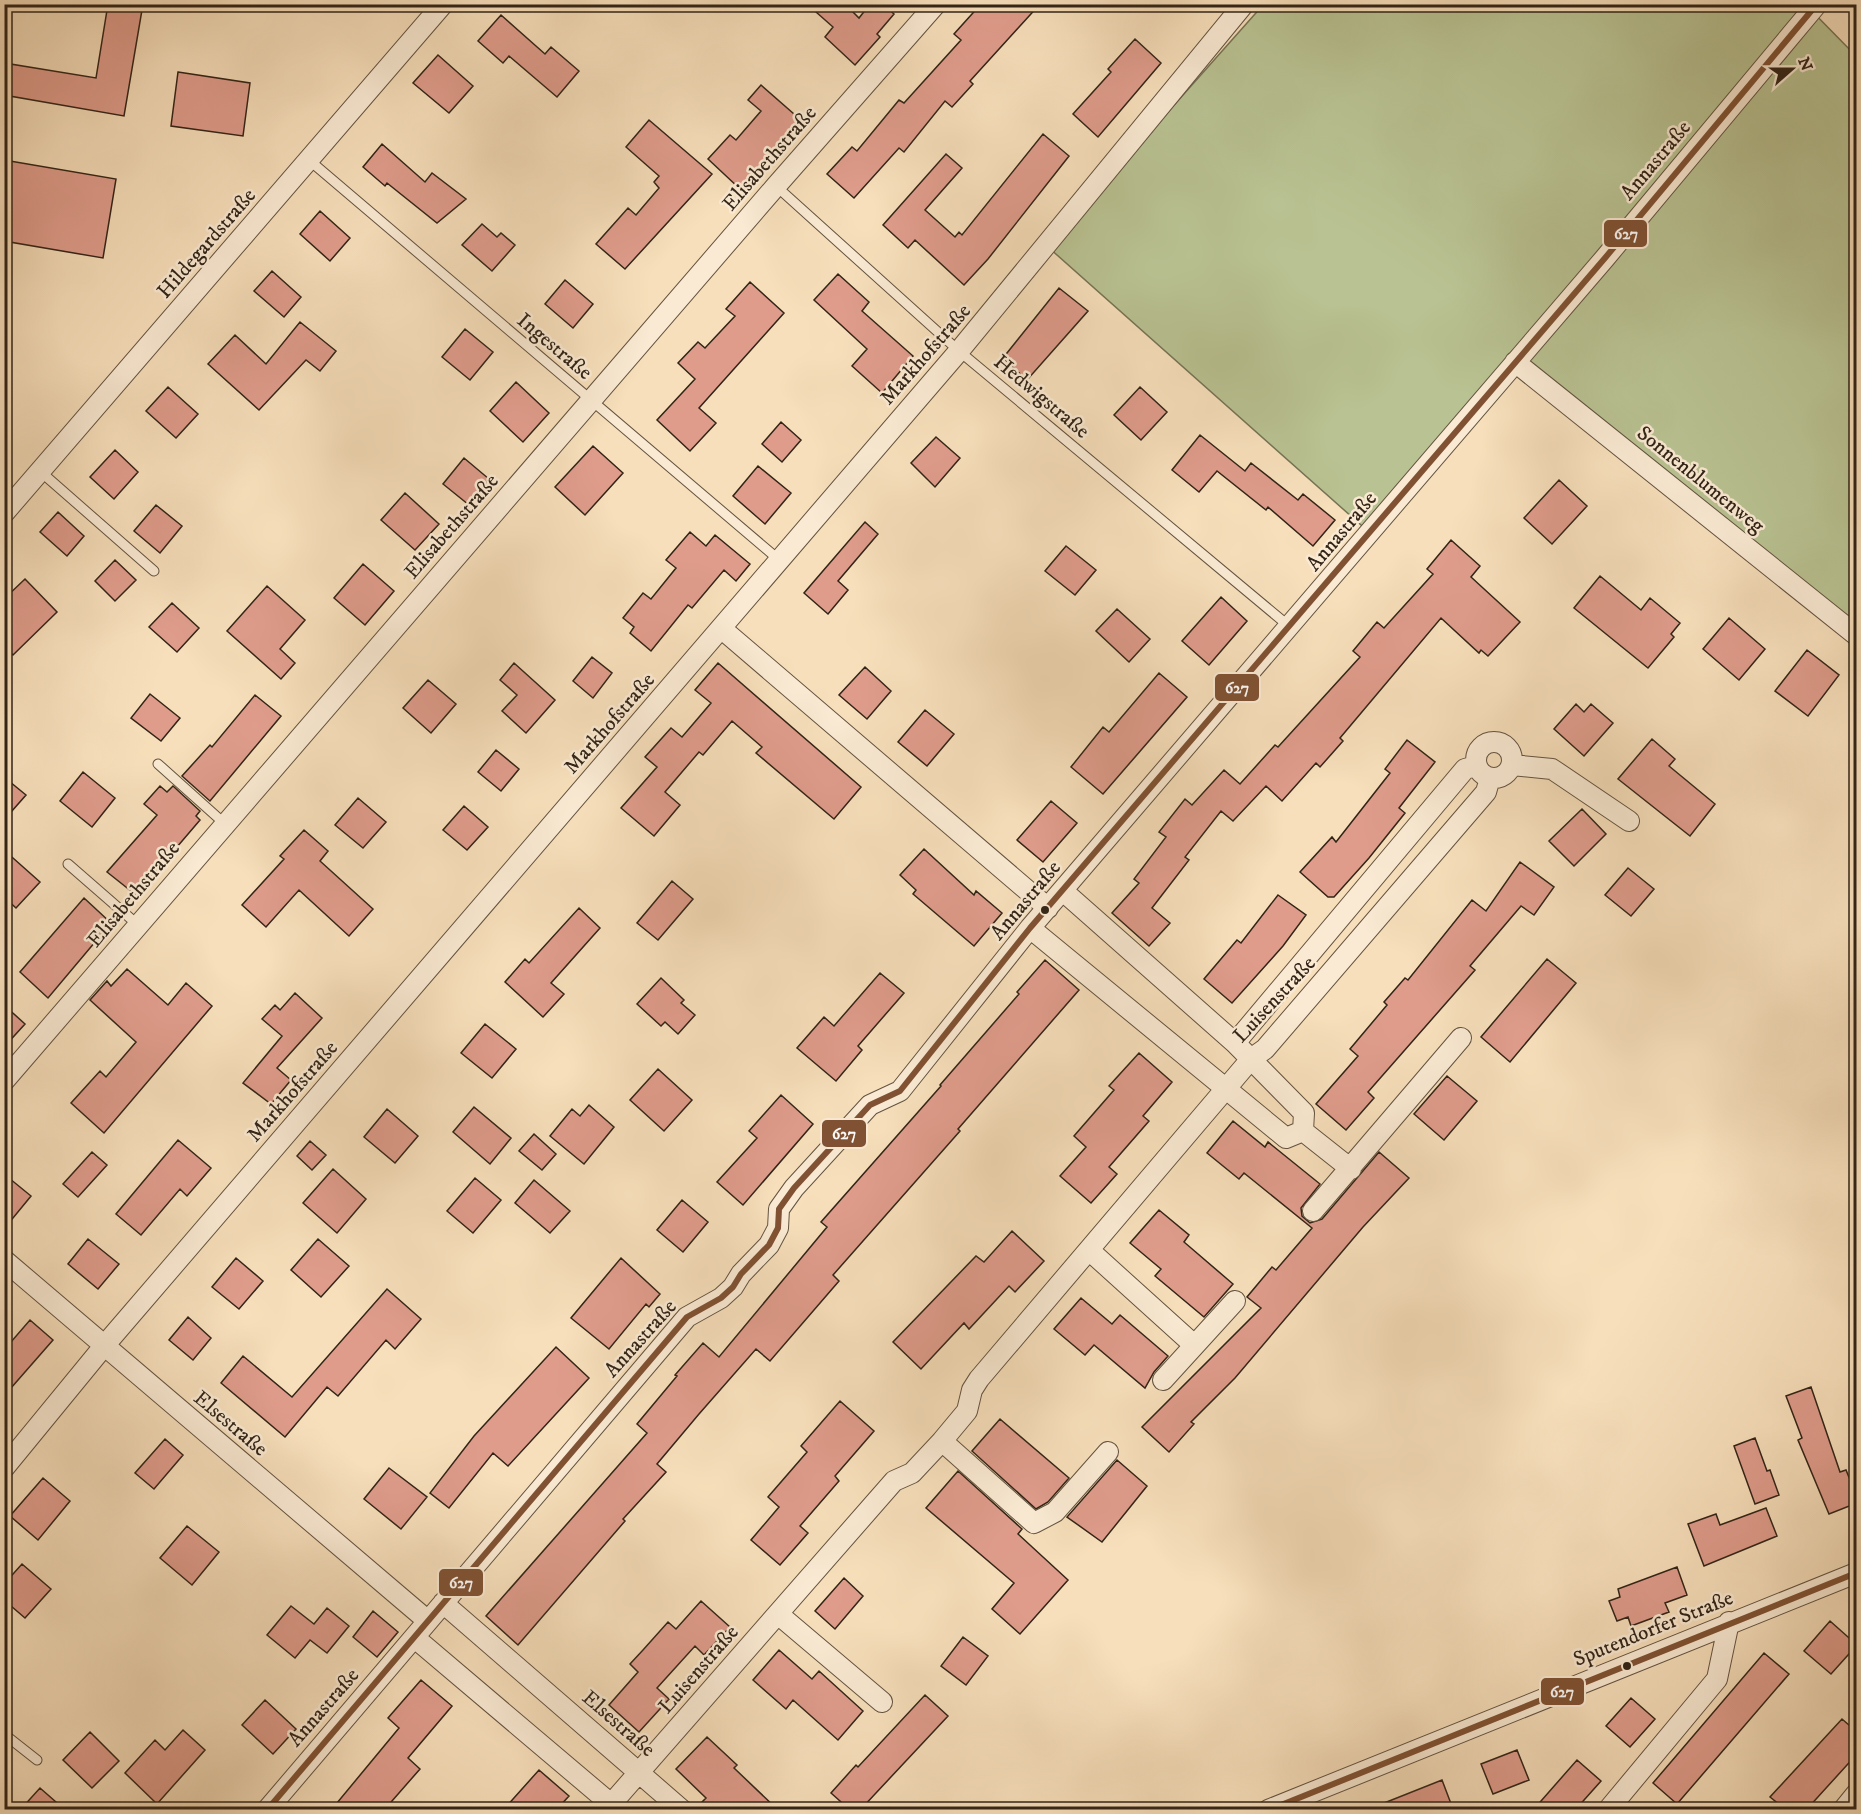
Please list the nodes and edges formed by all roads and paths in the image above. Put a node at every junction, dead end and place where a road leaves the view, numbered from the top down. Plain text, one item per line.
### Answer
1 (443, 4) edge
2 (936, 4) edge
3 (1244, 4) edge
4 (1817, 4) edge
5 (309, 160) junction
6 (776, 186) junction
7 (959, 351) junction
8 (1515, 362) junction
9 (591, 400) junction
10 (41, 472) junction
11 (4, 513) edge
12 (778, 559) junction
13 (154, 571) dead end
14 (1290, 627) junction
15 (722, 629) junction
16 (1857, 635) edge
17 (158, 764) dead end
18 (1512, 765) junction
19 (1483, 772) junction
20 (1629, 821) dead end
21 (225, 824) junction
22 (68, 864) dead end
23 (1063, 891) junction
24 (1048, 908) junction
25 (138, 925) junction
26 (1030, 928) junction
27 (1461, 1038) dead end
28 (1235, 1043) junction
29 (1251, 1059) junction
30 (5, 1081) edge
31 (1225, 1090) junction
32 (1303, 1131) junction
33 (1351, 1169) junction
34 (1313, 1211) dead end
35 (1089, 1251) junction
36 (4, 1260) edge
37 (1235, 1301) dead end
38 (1194, 1345) junction
39 (104, 1346) junction
40 (1163, 1380) dead end
41 (942, 1440) junction
42 (1108, 1452) dead end
43 (4, 1468) edge
44 (1857, 1572) edge
45 (443, 1603) junction
46 (778, 1614) junction
47 (428, 1622) junction
48 (1729, 1622) junction
49 (415, 1638) junction
50 (882, 1702) dead end
51 (4, 1734) edge
52 (37, 1760) dead end
53 (639, 1772) junction
54 (1857, 1794) edge
55 (612, 1808) edge
56 (267, 1809) edge
57 (682, 1809) edge
58 (1268, 1809) edge
59 (1608, 1809) edge
60 (1843, 1809) edge

1 - 5 street, Hildegardstraße
2 - 6 street, Elisabethstraße
3 - 7 street, Markhofstraße
4 - 8 street, Annastraße
5 - 9 lane, Ingestraße
5 - 10 street, Hildegardstraße
6 - 7 lane, Hedwigstraße
6 - 9 street, Elisabethstraße
7 - 12 street, Markhofstraße
7 - 14 lane, Hedwigstraße
8 - 14 street, Annastraße
8 - 16 street, Sonnenblumenweg
9 - 12 lane, Ingestraße
9 - 21 street, Elisabethstraße
10 - 11 street, Hildegardstraße
10 - 13 lane
12 - 15 street, Markhofstraße
14 - 23 street, Annastraße
15 - 24 street
15 - 39 street, Markhofstraße
17 - 21 lane
18 - 19 street, Luisenstraße
18 - 19 street, Luisenstraße
18 - 20 street
19 - 28 street, Luisenstraße
19 - 29 street, Luisenstraße
21 - 25 street, Elisabethstraße
22 - 25 lane
23 - 24 street, Annastraße
23 - 28 street
24 - 26 street, Annastraße
25 - 30 street, Elisabethstraße
26 - 31 street
26 - 45 street, Annastraße
27 - 33 street
28 - 29 street
29 - 31 street, Luisenstraße
29 - 32 street
31 - 32 street
31 - 35 street, Luisenstraße
32 - 33 street
33 - 34 street
35 - 38 street
35 - 41 street, Luisenstraße
36 - 39 street, Elsestraße
37 - 38 street
38 - 40 street
39 - 43 street, Markhofstraße
39 - 47 street, Elsestraße
41 - 42 street
41 - 46 street, Luisenstraße
44 - 48 street, Sputendorfer Straße
45 - 47 street, Annastraße
45 - 53 street, Elsestraße
46 - 50 street
46 - 53 street, Luisenstraße
47 - 49 street, Annastraße
48 - 58 street, Sputendorfer Straße
48 - 59 street
49 - 55 street
49 - 56 street, Annastraße
51 - 52 lane
53 - 55 street, Luisenstraße
53 - 57 street, Elsestraße
54 - 60 street

